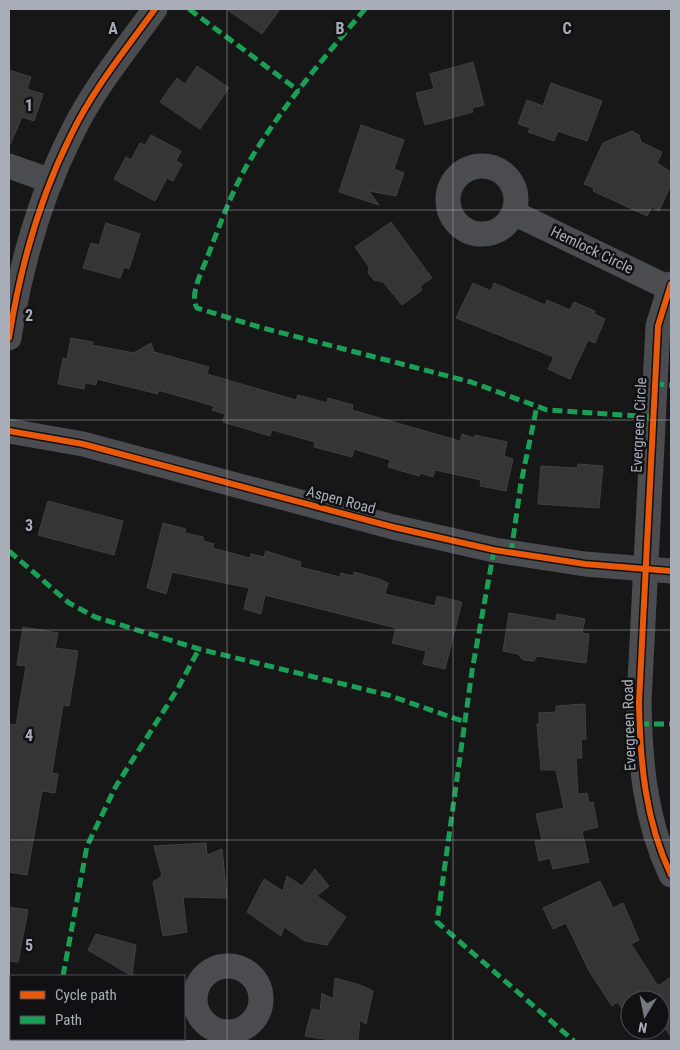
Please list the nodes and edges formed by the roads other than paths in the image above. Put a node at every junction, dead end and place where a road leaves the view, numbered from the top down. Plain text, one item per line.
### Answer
1 (156, 9) edge
2 (9, 166) edge
3 (51, 181) junction
4 (514, 213) dead end
5 (18, 245) edge
6 (670, 286) edge
7 (9, 338) edge
8 (9, 431) edge
9 (645, 569) junction
10 (671, 570) edge
11 (671, 875) edge

1 - 3 street
2 - 3 street
3 - 5 street
4 - 6 street, Hemlock Circle
5 - 7 street
6 - 9 street, Evergreen Circle
8 - 9 street, Aspen Road
9 - 10 street, Aspen Road
9 - 11 street, Evergreen Road

